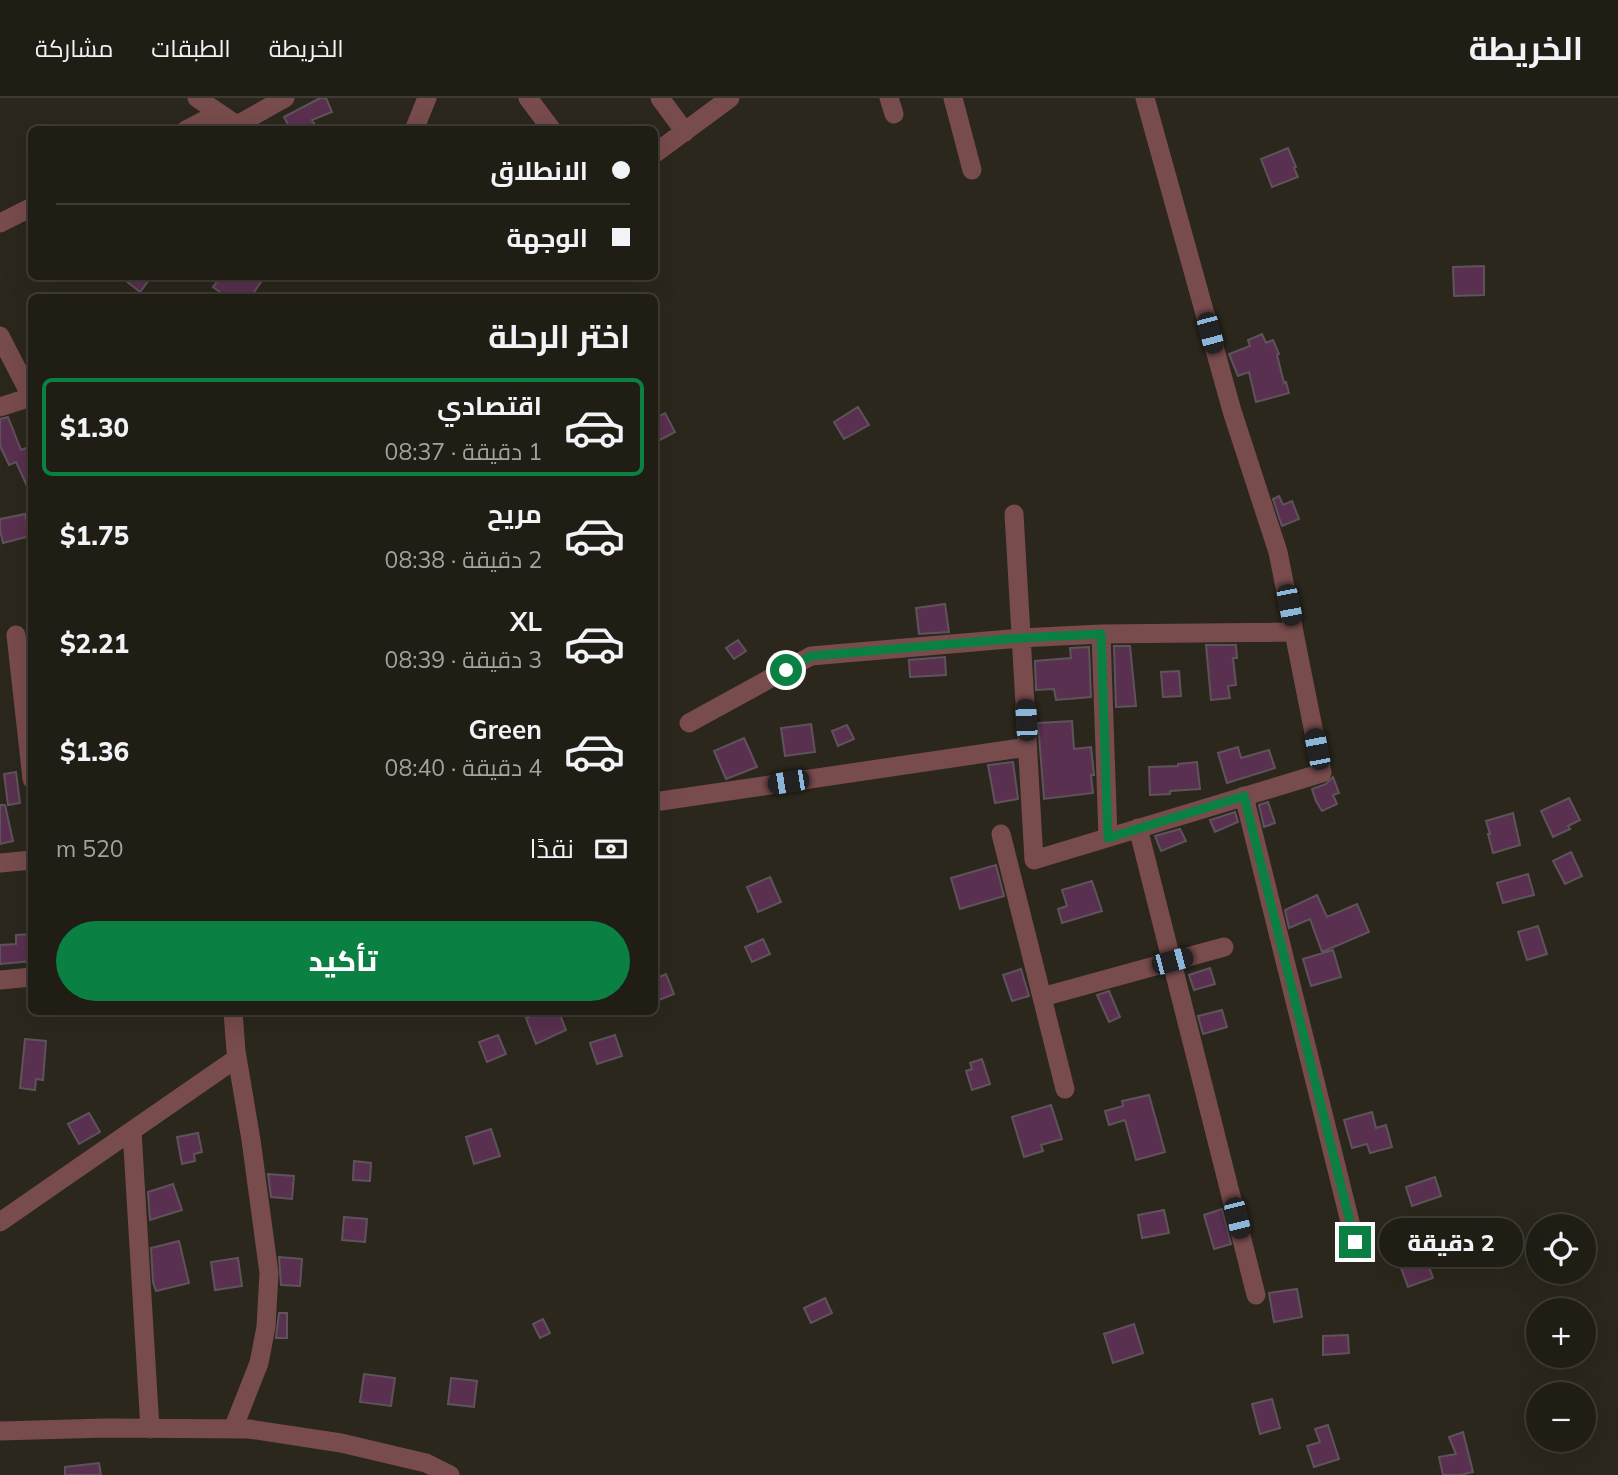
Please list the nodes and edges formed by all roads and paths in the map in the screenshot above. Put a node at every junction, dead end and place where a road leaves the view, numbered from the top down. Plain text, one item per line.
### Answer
1 (197, 98) edge
2 (285, 98) edge
3 (427, 98) edge
4 (528, 98) edge
5 (660, 98) edge
6 (730, 98) edge
7 (953, 98) edge
8 (1145, 98) edge
9 (219, 113) junction
10 (194, 126) edge
11 (238, 126) edge
12 (242, 126) edge
13 (416, 126) edge
14 (549, 126) edge
15 (685, 132) junction
16 (658, 151) edge
17 (972, 170) dead end
18 (28, 209) edge
19 (0, 223) edge
20 (0, 336) edge
21 (28, 392) edge
22 (28, 399) edge
23 (0, 407) edge
24 (1014, 514) dead end
25 (1294, 632) junction
26 (1101, 634) junction
27 (16, 635) dead end
28 (1021, 638) junction
29 (688, 723) dead end
30 (28, 743) edge
31 (1027, 747) junction
32 (1244, 796) junction
33 (658, 801) edge
34 (1138, 828) junction
35 (1001, 834) dead end
36 (1108, 838) junction
37 (28, 860) edge
38 (0, 863) edge
39 (1224, 947) dead end
40 (1172, 961) junction
41 (28, 977) edge
42 (0, 980) edge
43 (1042, 997) junction
44 (233, 1015) edge
45 (237, 1058) junction
46 (1065, 1089) dead end
47 (132, 1131) junction
48 (0, 1222) edge
49 (1355, 1242) dead end
50 (1256, 1295) dead end
51 (150, 1429) junction
52 (233, 1429) junction
53 (0, 1431) edge
54 (443, 1474) edge

1 - 9 street
2 - 12 street
3 - 13 street
4 - 14 street
5 - 15 street
6 - 15 street
7 - 17 street
8 - 25 street
9 - 10 street
9 - 11 street
15 - 16 street
18 - 19 street
20 - 21 street
22 - 23 street
24 - 28 street
25 - 26 street
25 - 32 street
26 - 28 street
26 - 36 street
27 - 30 street
28 - 29 street
28 - 31 street
31 - 33 street
31 - 36 street
32 - 34 street
32 - 49 street
34 - 36 street
34 - 40 street
35 - 43 street
37 - 38 street
39 - 40 street
40 - 43 street
40 - 50 street
41 - 42 street
43 - 46 street
44 - 45 street
45 - 47 street
45 - 52 street
47 - 48 street
47 - 51 street
51 - 52 street
51 - 53 street
52 - 54 street

